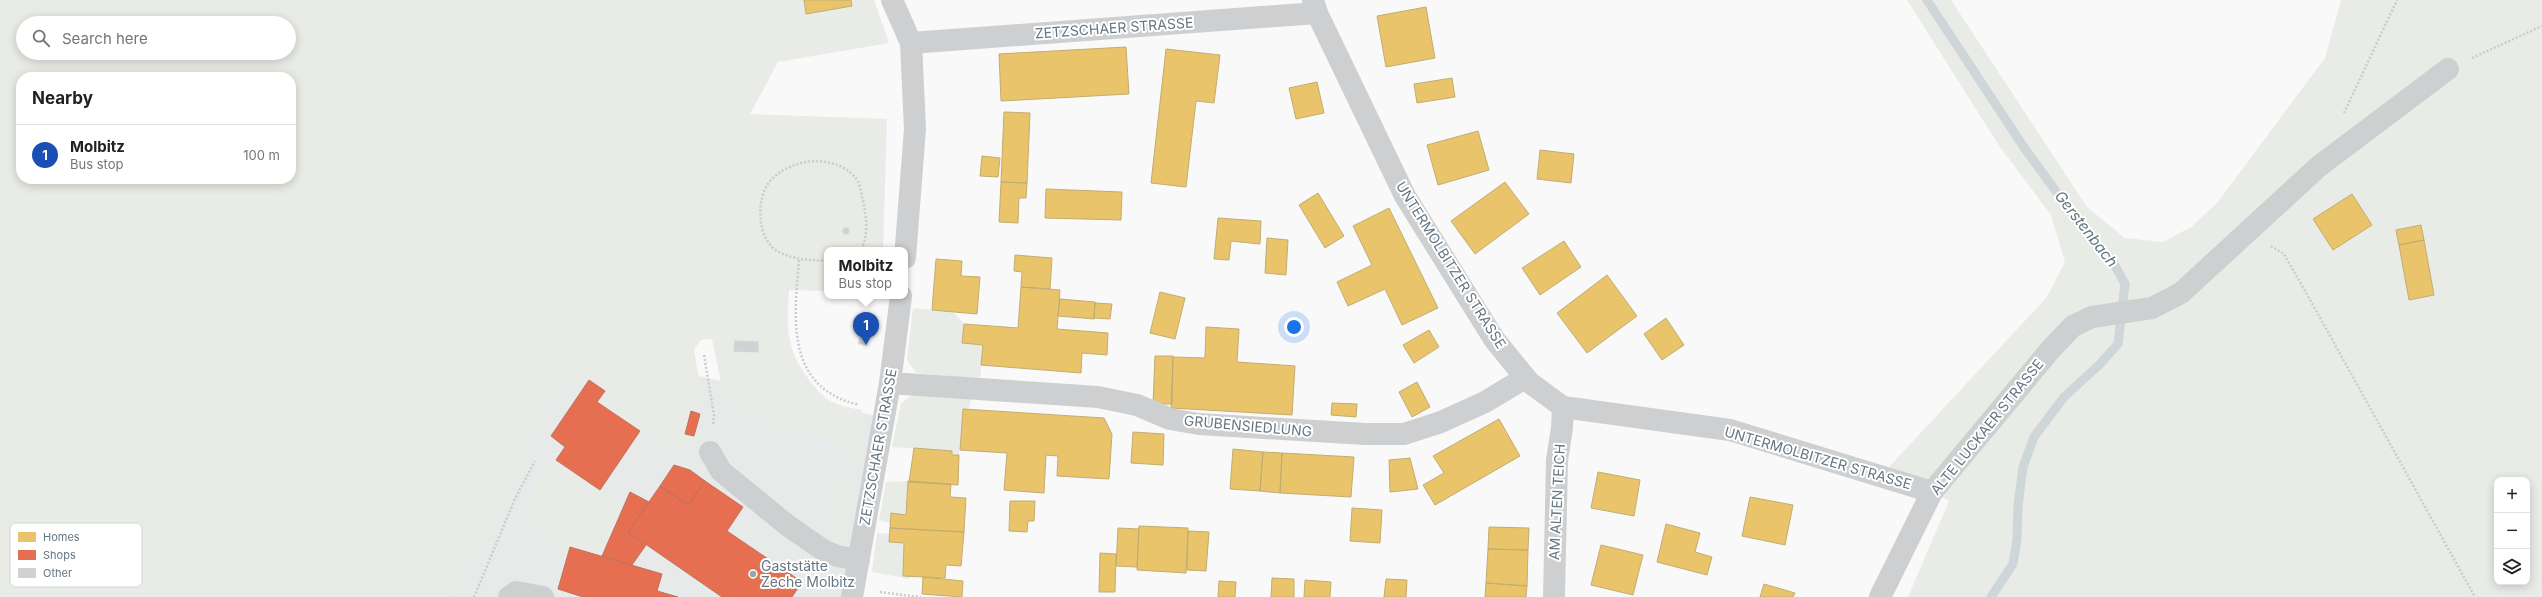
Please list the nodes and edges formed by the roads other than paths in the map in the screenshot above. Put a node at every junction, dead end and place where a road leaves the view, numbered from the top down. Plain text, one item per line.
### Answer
1 (892, 0) edge
2 (1315, 6) edge
3 (911, 43) junction
4 (2448, 69) road end
5 (906, 247) edge
6 (901, 299) edge
7 (1526, 378) junction
8 (890, 383) junction
9 (1563, 407) junction
10 (710, 452) road end
11 (1932, 492) junction
12 (859, 560) junction
13 (853, 593) edge
14 (509, 597) edge
15 (543, 597) edge
16 (1554, 597) edge
17 (1880, 597) edge

1 - 3 street
2 - 3 street, ZETZSCHAER STRASSE
2 - 7 street, UNTERMOLBITZER STRASSE
3 - 5 street
4 - 11 street, ALTE LUCKAER STRASSE
6 - 8 street, ZETZSCHAER STRASSE
7 - 8 street, GRUBENSIEDLUNG
7 - 9 street, UNTERMOLBITZER STRASSE
8 - 12 street, ZETZSCHAER STRASSE
9 - 11 street, UNTERMOLBITZER STRASSE
9 - 16 street, AM ALTEN TEICH
10 - 12 street
11 - 17 street, ALTE LUCKAER STRASSE
12 - 13 street, ZETZSCHAER STRASSE
14 - 15 street

